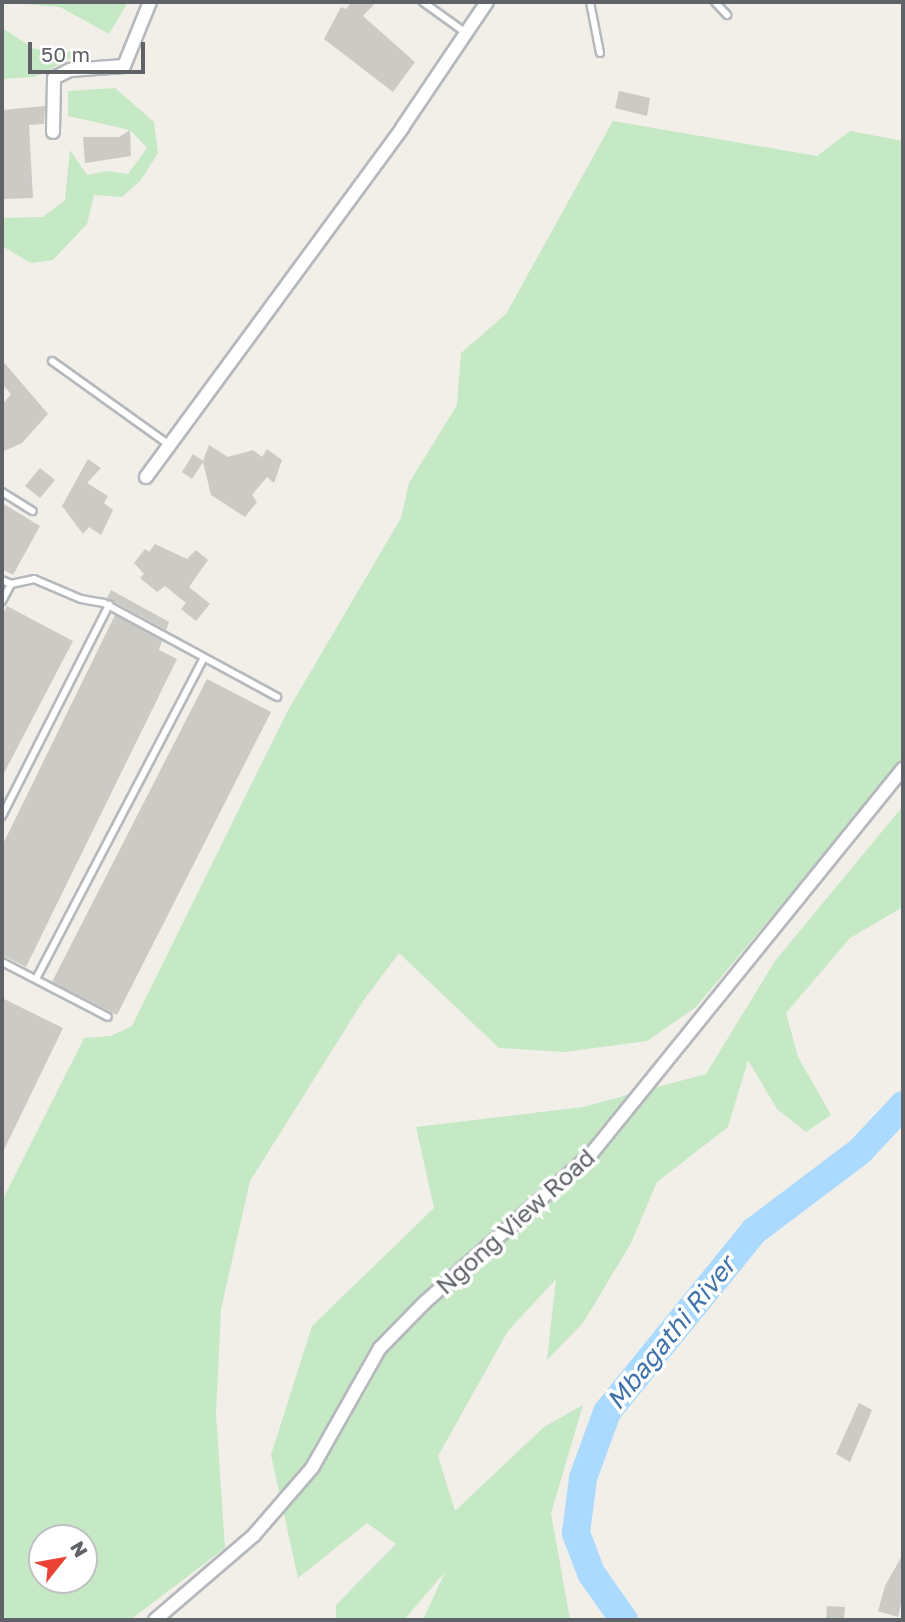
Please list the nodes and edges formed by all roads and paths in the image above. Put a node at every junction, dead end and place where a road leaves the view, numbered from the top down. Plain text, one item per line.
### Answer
1 (150, 2) edge
2 (423, 2) edge
3 (487, 2) edge
4 (590, 2) edge
5 (715, 2) edge
6 (727, 15) dead end
7 (466, 33) junction
8 (600, 53) dead end
9 (53, 132) dead end
10 (52, 361) dead end
11 (168, 444) junction
12 (146, 477) dead end
13 (2, 492) edge
14 (32, 511) dead end
15 (2, 580) edge
16 (10, 584) junction
17 (2, 601) edge
18 (109, 605) junction
19 (203, 659) junction
20 (277, 697) dead end
21 (903, 769) edge
22 (2, 816) edge
23 (2, 962) edge
24 (36, 979) junction
25 (108, 1017) dead end
26 (155, 1620) edge

1 - 9 street
2 - 7 lane
3 - 7 street
4 - 8 lane
5 - 6 lane
7 - 11 street
10 - 11 lane
11 - 12 street
13 - 14 lane
15 - 16 lane
16 - 17 lane
16 - 18 lane
18 - 19 lane
18 - 22 lane
19 - 20 lane
19 - 24 lane
21 - 26 street, Ngong View Road
23 - 24 lane
24 - 25 lane

